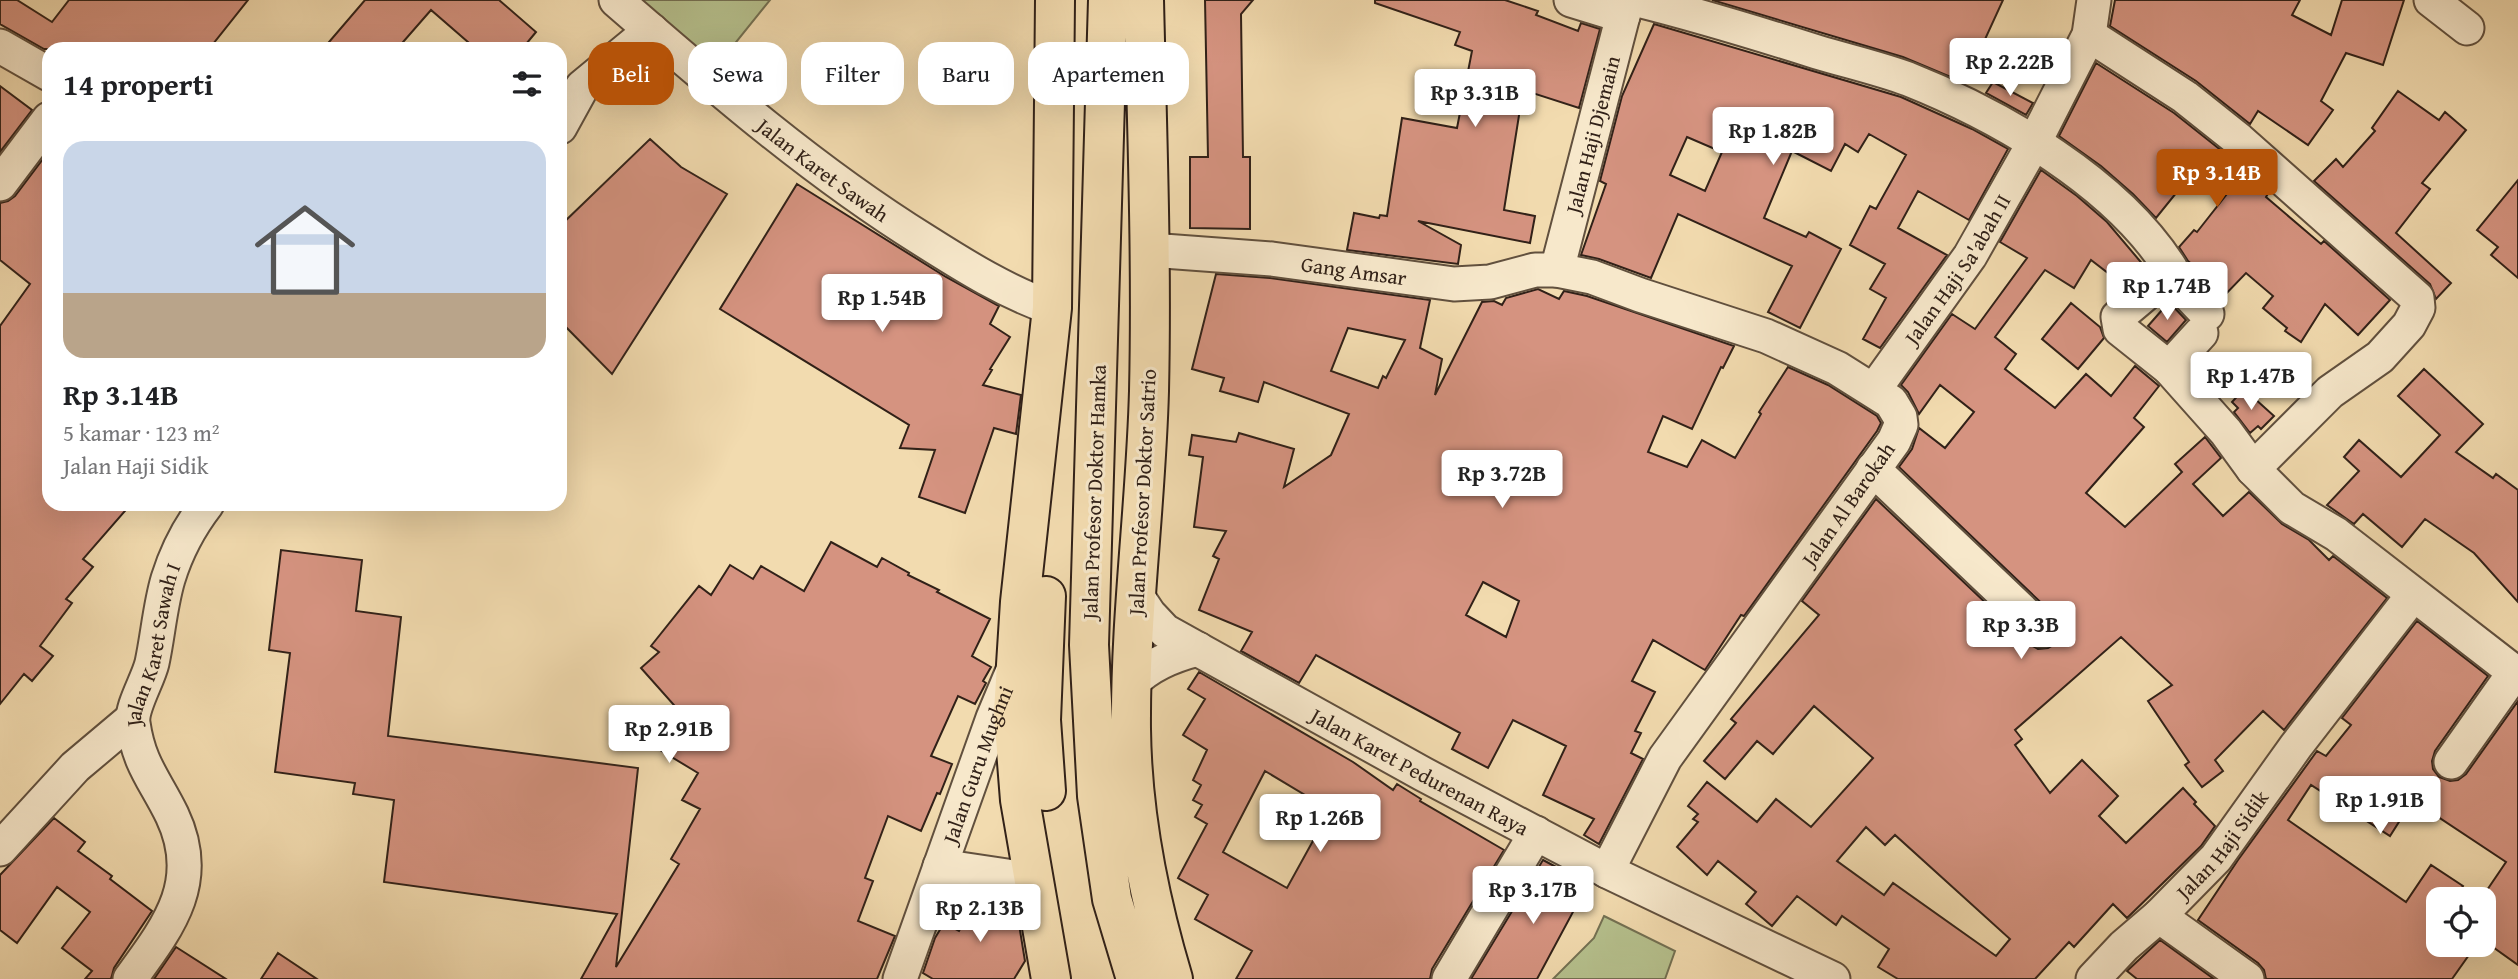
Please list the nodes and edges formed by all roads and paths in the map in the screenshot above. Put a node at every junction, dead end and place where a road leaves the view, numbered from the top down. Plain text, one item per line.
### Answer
1 (616, 0) edge
2 (1055, 0) edge
3 (1081, 0) edge
4 (1108, 0) edge
5 (1144, 0) edge
6 (1571, 0) edge
7 (2094, 0) edge
8 (2431, 0) edge
9 (1629, 5) edge
10 (2467, 28) dead end
11 (650, 30) junction
12 (2089, 35) junction
13 (0, 46) edge
14 (42, 70) edge
15 (567, 114) edge
16 (42, 128) edge
17 (2034, 143) junction
18 (0, 184) edge
19 (1150, 250) junction
20 (1557, 270) junction
21 (2169, 274) junction
22 (1052, 308) junction
23 (2169, 369) junction
24 (1874, 390) junction
25 (1873, 469) junction
26 (2253, 469) junction
27 (201, 511) edge
28 (2413, 595) junction
29 (1137, 596) junction
30 (2042, 630) dead end
31 (1198, 649) junction
32 (1016, 663) junction
33 (2516, 674) edge
34 (1132, 683) junction
35 (132, 719) junction
36 (2451, 762) dead end
37 (1536, 833) junction
38 (0, 849) edge
39 (940, 866) junction
40 (1607, 871) junction
41 (1034, 880) junction
42 (2159, 916) junction
43 (130, 979) edge
44 (900, 979) edge
45 (1051, 979) edge
46 (1079, 979) edge
47 (1136, 979) edge
48 (1173, 979) edge
49 (1449, 979) edge
50 (1833, 979) edge
51 (2093, 979) edge
52 (2247, 979) edge

1 - 11 street, Jalan Karet Sawah
2 - 22 main road
3 - 46 main road, Jalan Profesor Doktor Hamka
4 - 47 main road, Jalan Profesor Doktor Hamka
5 - 19 main road, Jalan Profesor Doktor Satrio
6 - 9 street
7 - 12 street, Jalan Haji Sa'abah II
8 - 10 street
9 - 17 street
9 - 20 street, Jalan Haji Djemain
11 - 15 street
11 - 22 street, Jalan Karet Sawah
12 - 17 street, Jalan Haji Sa'abah II
12 - 26 street
13 - 14 street
16 - 18 street
17 - 21 street
17 - 24 street, Jalan Haji Sa'abah II
19 - 20 street, Gang Amsar
19 - 29 main road, Jalan Profesor Doktor Satrio
20 - 24 street, Jalan Al Barokah
21 - 23 street
21 - 23 street
22 - 32 main road
23 - 26 street
24 - 25 street, Jalan Al Barokah
25 - 30 street
25 - 40 street, Jalan Al Barokah
26 - 28 street
27 - 35 street, Jalan Karet Sawah I
28 - 33 street
28 - 42 street, Jalan Haji Sidik
29 - 31 street, Jalan Karet Pedurenan Raya
29 - 34 main road, Jalan Profesor Doktor Satrio
31 - 34 street
31 - 37 street, Jalan Karet Pedurenan Raya
32 - 39 street, Jalan Guru Mughni
32 - 41 main road
33 - 36 street
34 - 48 main road, Jalan Profesor Doktor Satrio
35 - 38 street
35 - 43 street, Jalan Karet Sawah I
37 - 40 street, Jalan Karet Pedurenan Raya
37 - 49 street
39 - 41 street, Jalan Guru Mughni
39 - 44 street, Jalan Guru Mughni
40 - 50 street, Jalan Karet Pedurenan Raya
41 - 45 main road
42 - 51 street, Jalan Haji Sidik
42 - 52 street

